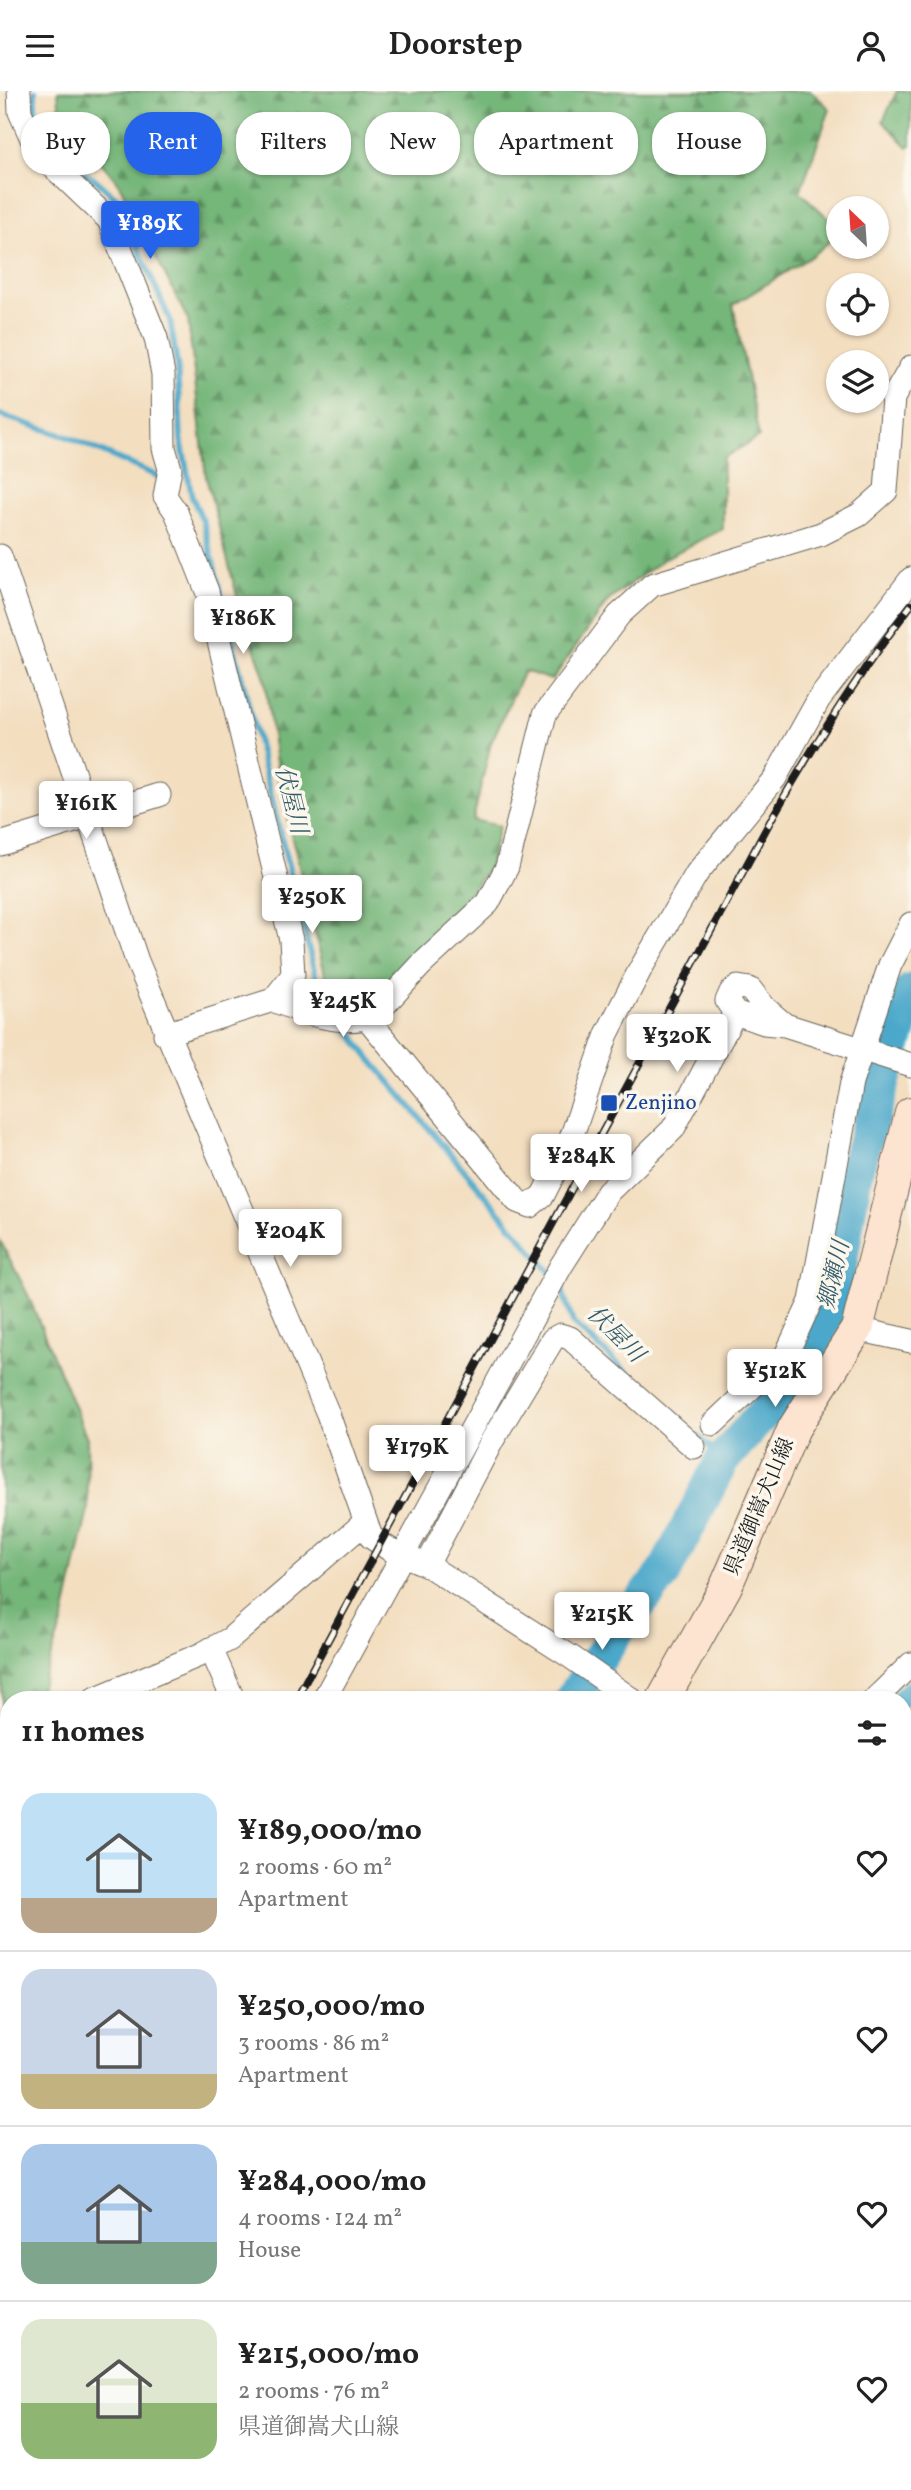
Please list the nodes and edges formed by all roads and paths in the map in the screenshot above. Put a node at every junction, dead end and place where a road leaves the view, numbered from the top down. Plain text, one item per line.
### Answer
1 (19, 91) edge
2 (911, 367) edge
3 (0, 556) edge
4 (911, 579) edge
5 (159, 795) dead end
6 (88, 817) junction
7 (0, 844) edge
8 (911, 924) edge
9 (273, 1000) junction
10 (367, 1018) junction
11 (165, 1034) junction
12 (860, 1048) junction
13 (909, 1065) edge
14 (911, 1113) edge
15 (857, 1329) junction
16 (911, 1341) edge
17 (713, 1424) dead end
18 (694, 1447) dead end
19 (364, 1523) junction
20 (405, 1554) junction
21 (427, 1565) junction
22 (211, 1649) junction
23 (911, 1664) edge
24 (113, 1691) edge
25 (229, 1691) edge
26 (328, 1691) edge
27 (621, 1691) edge
28 (667, 1691) edge
29 (883, 1691) edge

1 - 9 street
2 - 10 street
3 - 6 street
4 - 10 street
5 - 6 street
6 - 7 street
6 - 11 street
8 - 12 street
9 - 10 street
9 - 11 street
11 - 19 street
12 - 13 street
12 - 17 street
12 - 20 street
14 - 15 main road, 県道御嵩犬山線
15 - 16 street
15 - 28 main road, 県道御嵩犬山線
18 - 21 street
19 - 20 street
19 - 22 street
20 - 21 street
20 - 26 street
21 - 27 street
22 - 24 street
22 - 25 street
23 - 29 street

